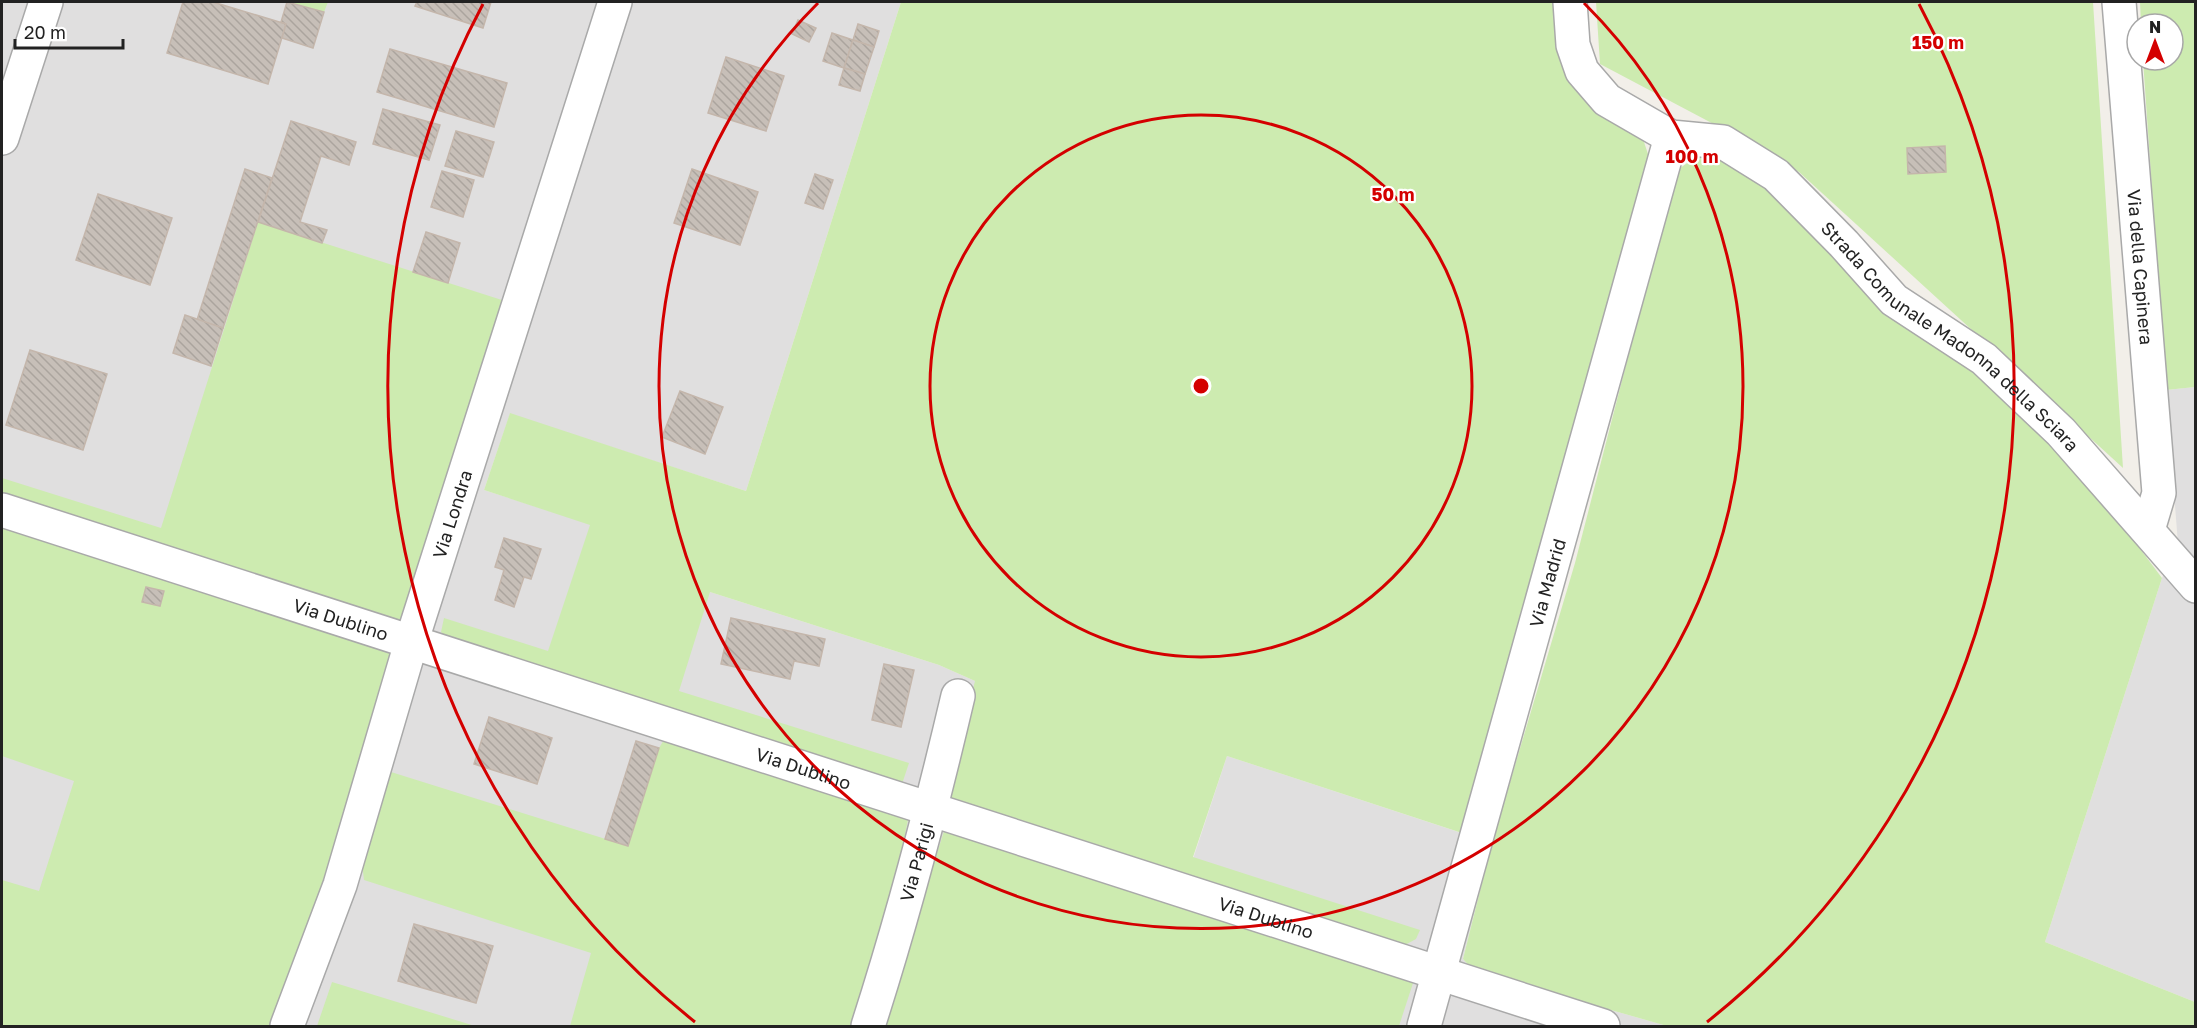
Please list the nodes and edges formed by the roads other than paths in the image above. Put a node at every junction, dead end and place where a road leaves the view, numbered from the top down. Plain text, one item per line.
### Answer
1 (46, 2) edge
2 (615, 2) edge
3 (1570, 2) edge
4 (2119, 2) edge
5 (1671, 137) junction
6 (2, 138) edge
7 (2, 510) edge
8 (2148, 530) junction
9 (2196, 586) edge
10 (411, 643) junction
11 (958, 696) dead end
12 (932, 808) junction
13 (1441, 974) junction
14 (287, 1026) edge
15 (868, 1026) edge
16 (1424, 1026) edge
17 (1603, 1026) edge

1 - 6 street
2 - 10 street, Via Londra
3 - 5 street
4 - 8 street, Via della Capinera
5 - 8 street, Strada Comunale Madonna della Sciara
5 - 13 street, Via Madrid
7 - 10 street, Via Dublino
8 - 9 street, Strada Comunale Madonna della Sciara
10 - 12 street, Via Dublino
10 - 14 street, Via Londra
11 - 12 street, Via Parigi
12 - 13 street, Via Dublino
12 - 15 street, Via Parigi
13 - 16 street, Via Madrid
13 - 17 street, Via Dublino

